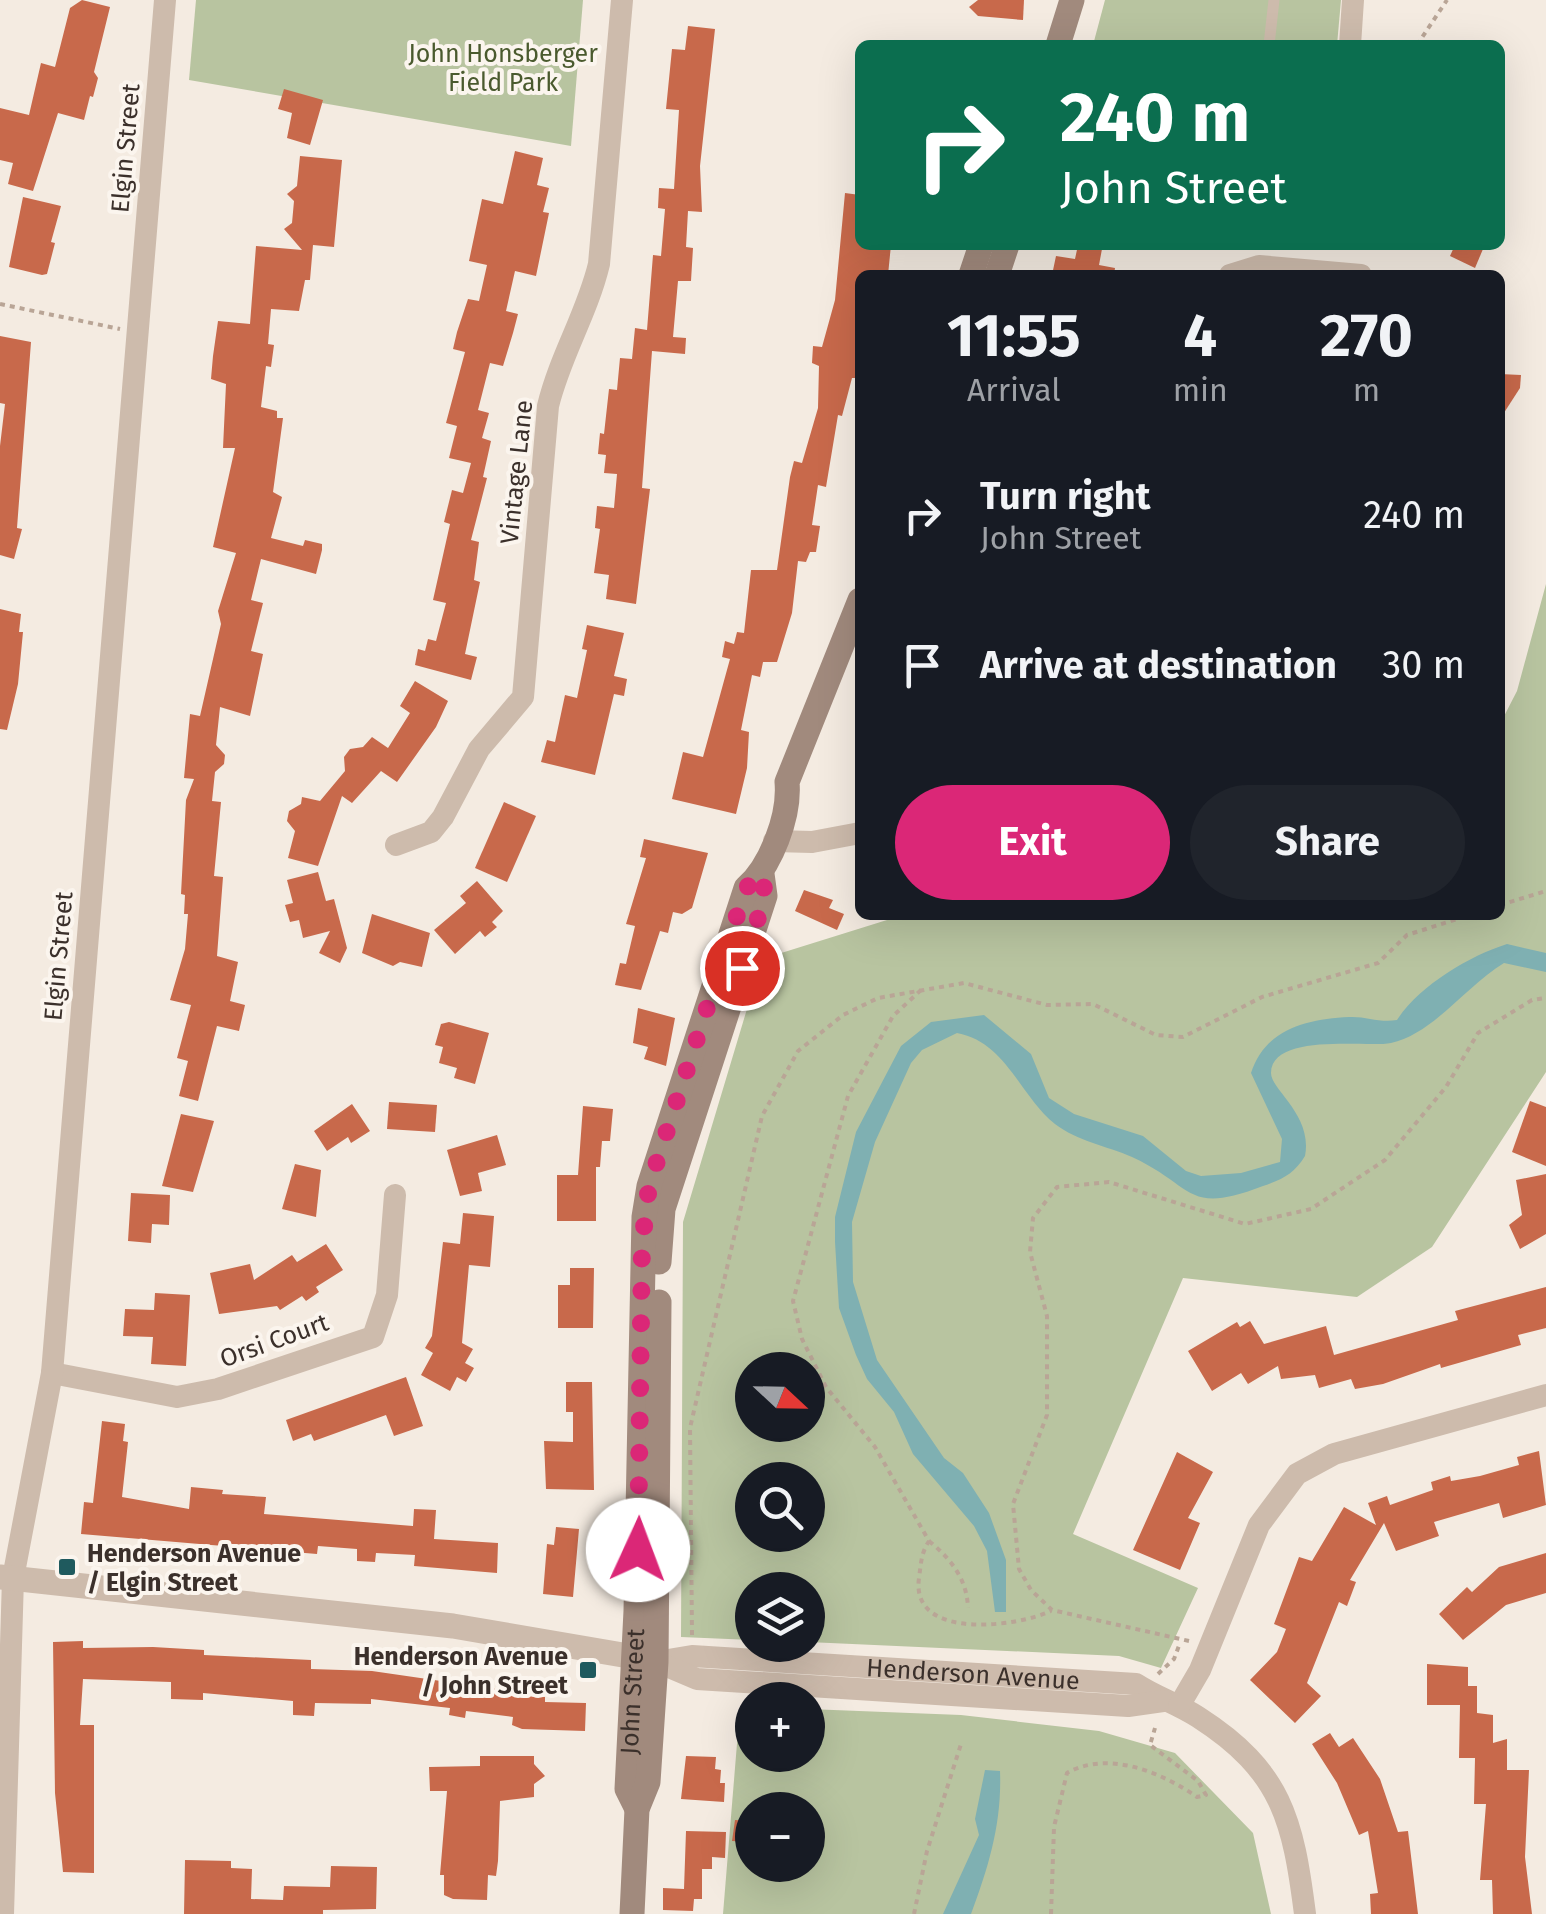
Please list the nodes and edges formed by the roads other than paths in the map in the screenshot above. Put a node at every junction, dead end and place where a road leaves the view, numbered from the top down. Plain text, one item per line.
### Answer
1 (165, 0) edge
2 (622, 0) edge
3 (1072, 0) edge
4 (1274, 0) edge
5 (1353, 0) edge
6 (1060, 40) edge
7 (1270, 40) edge
8 (1350, 40) edge
9 (1247, 270) edge
10 (1305, 270) edge
11 (855, 612) edge
12 (855, 657) edge
13 (788, 799) junction
14 (855, 834) edge
15 (774, 841) junction
16 (396, 846) dead end
17 (395, 1195) dead end
18 (52, 1373) junction
19 (1546, 1395) edge
20 (6, 1577) edge
21 (646, 1658) junction
22 (1171, 1704) junction
23 (4, 1914) edge
24 (632, 1914) edge
25 (1305, 1914) edge

1 - 18 street, Elgin Street
2 - 16 street, Vintage Lane
3 - 6 main road
4 - 7 lane
5 - 8 street
9 - 10 street
11 - 13 main road, John Street
12 - 13 main road, John Street
13 - 15 main road, John Street
14 - 15 street
15 - 21 main road, John Street
17 - 18 street, Orsi Court
18 - 20 street, Elgin Street
19 - 22 street
20 - 21 street, Henderson Avenue
20 - 23 street, Elgin Street
21 - 22 street, Henderson Avenue
21 - 24 main road, John Street
22 - 25 street, Henderson Avenue

